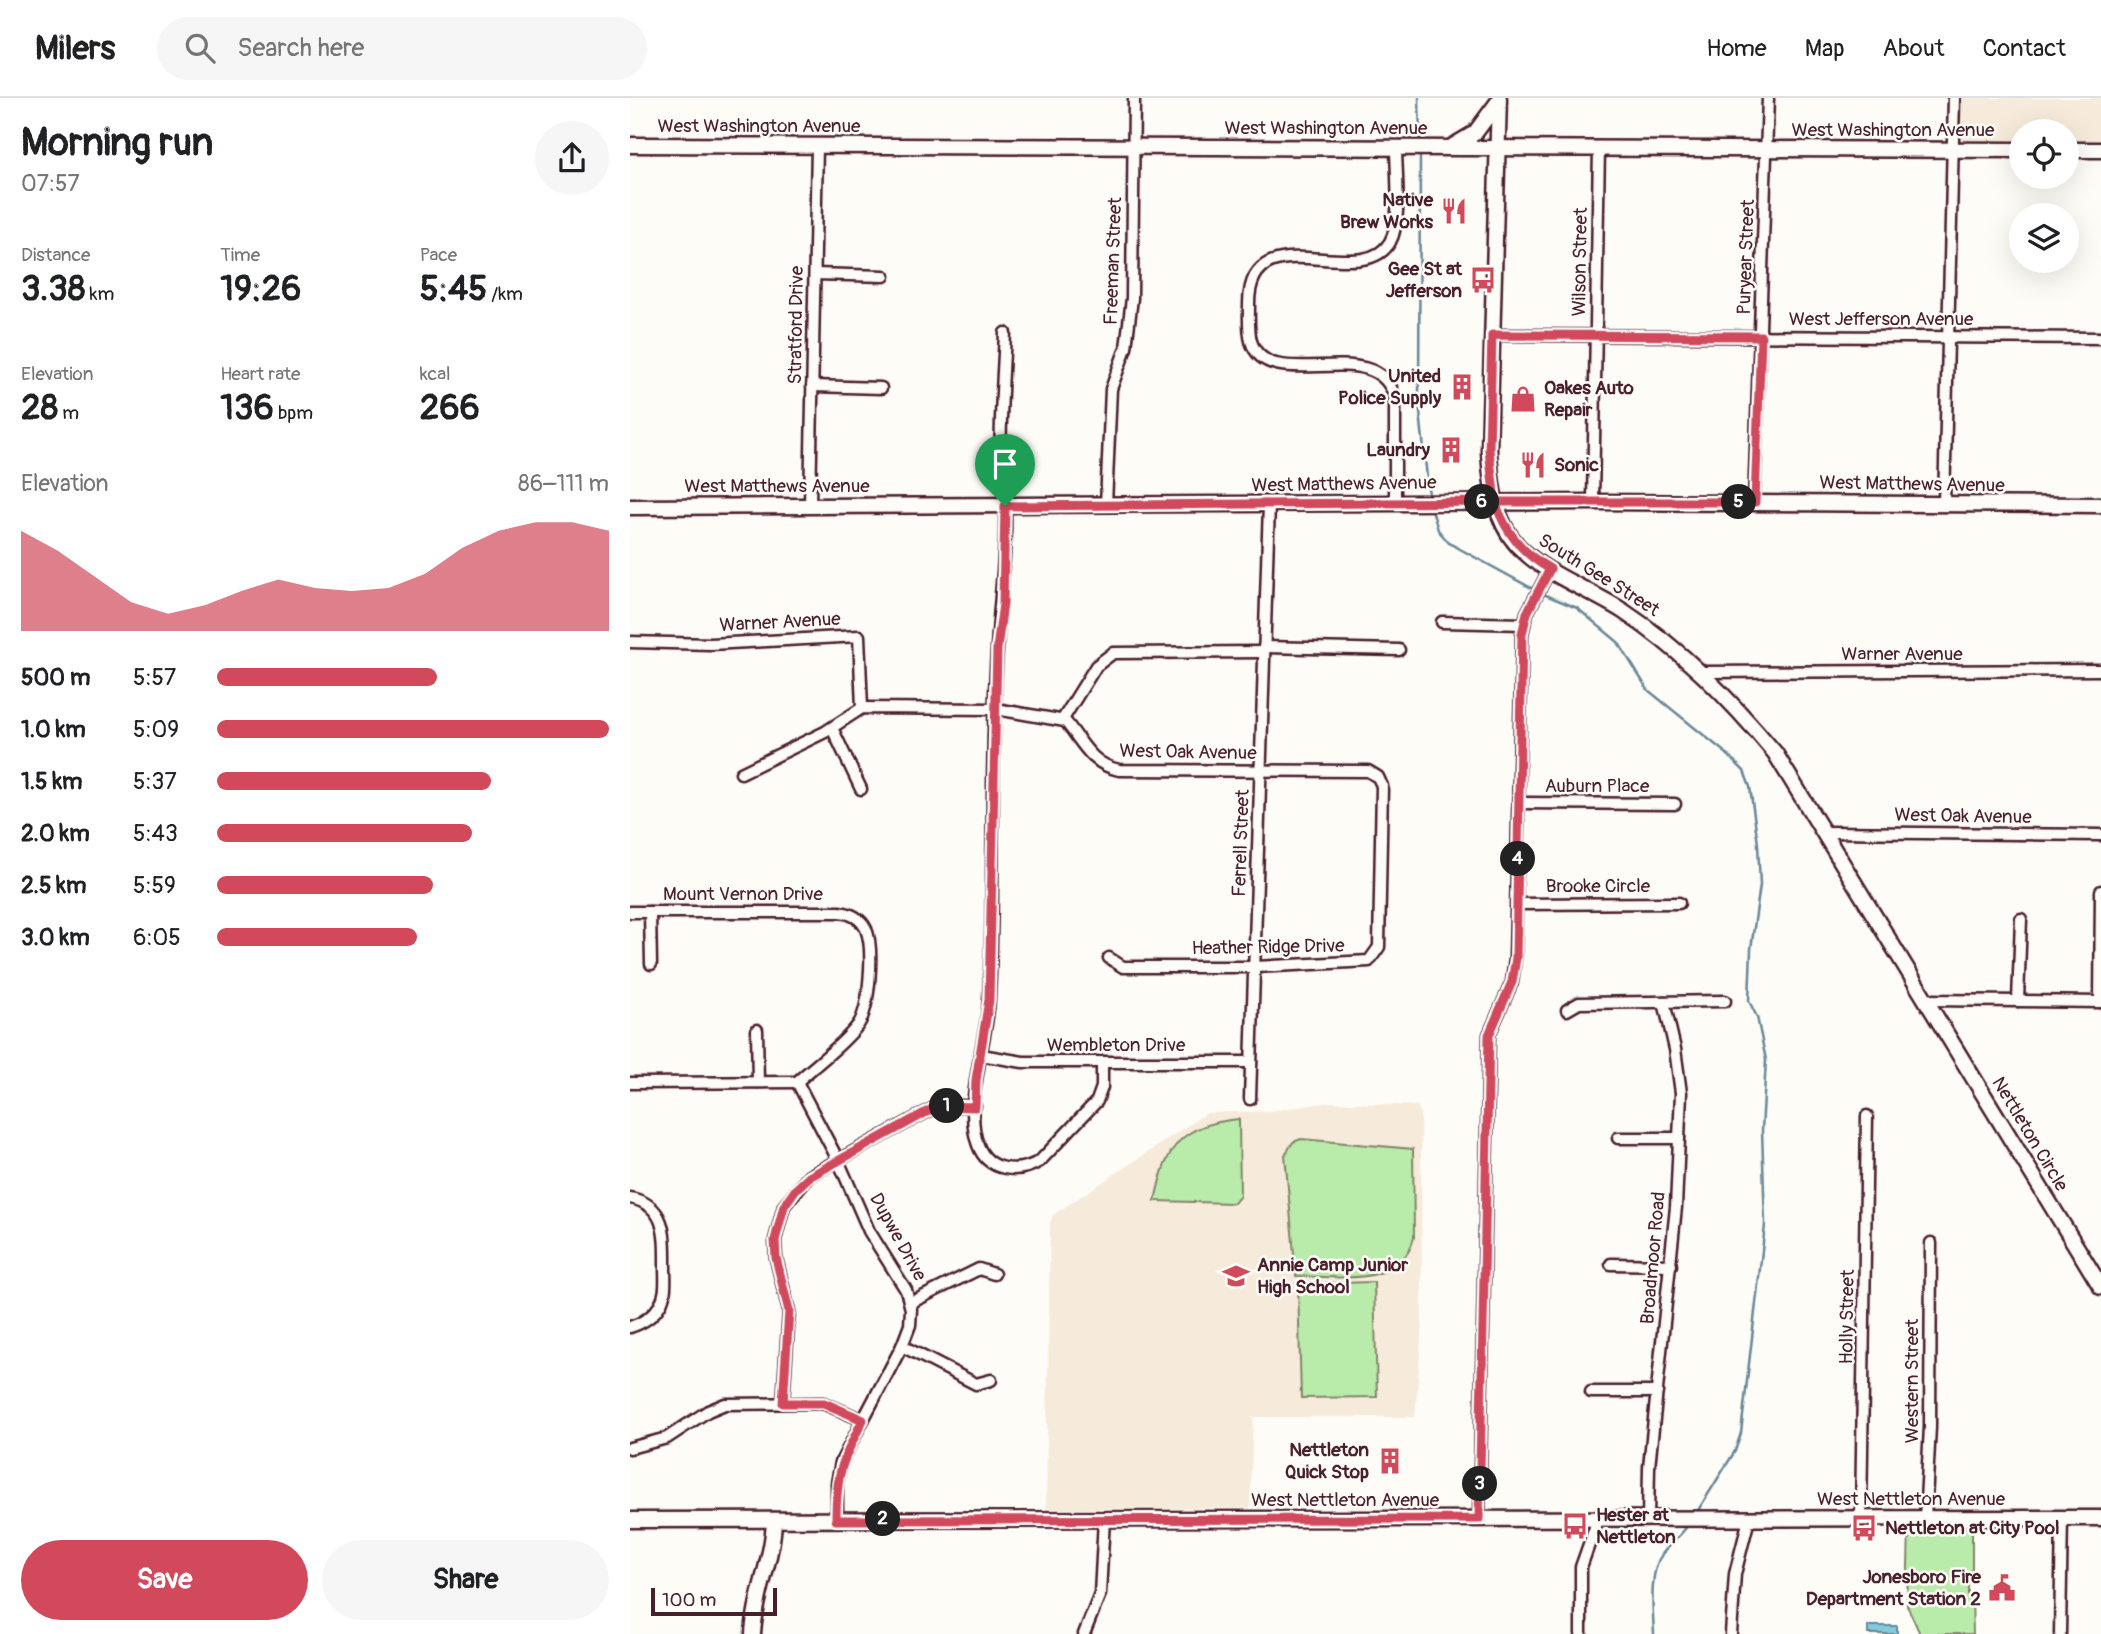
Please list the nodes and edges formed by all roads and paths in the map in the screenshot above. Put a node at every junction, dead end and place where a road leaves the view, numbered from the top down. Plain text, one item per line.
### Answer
1 (1134, 98) edge
2 (1768, 98) edge
3 (1954, 98) edge
4 (1499, 100) edge
5 (630, 145) edge
6 (817, 146) junction
7 (1133, 147) junction
8 (1400, 147) junction
9 (1444, 147) junction
10 (1497, 147) junction
11 (1599, 148) junction
12 (1767, 148) junction
13 (1952, 150) junction
14 (2009, 150) edge
15 (2079, 150) edge
16 (2101, 150) edge
17 (815, 274) junction
18 (884, 276) dead end
19 (1005, 332) dead end
20 (1492, 335) junction
21 (1595, 336) junction
22 (1761, 336) junction
23 (1950, 336) junction
24 (2101, 338) edge
25 (812, 386) junction
26 (881, 388) dead end
27 (1495, 502) junction
28 (1593, 502) junction
29 (1755, 502) junction
30 (1395, 503) junction
31 (1269, 504) junction
32 (1944, 504) junction
33 (810, 505) junction
34 (1106, 505) junction
35 (2101, 505) edge
36 (1005, 506) junction
37 (630, 507) edge
38 (1547, 575) junction
39 (1442, 622) dead end
40 (1523, 624) junction
41 (630, 642) edge
42 (1264, 650) junction
43 (1399, 650) dead end
44 (2101, 670) edge
45 (1702, 673) junction
46 (862, 708) junction
47 (996, 709) junction
48 (1063, 719) junction
49 (832, 728) junction
50 (1261, 771) junction
51 (741, 773) dead end
52 (1378, 776) joint
53 (861, 789) dead end
54 (1519, 803) junction
55 (1675, 804) dead end
56 (1825, 832) junction
57 (2101, 835) edge
58 (2101, 891) edge
59 (1679, 903) dead end
60 (1517, 904) junction
61 (630, 912) edge
62 (650, 912) junction
63 (2021, 919) dead end
64 (1109, 958) dead end
65 (650, 964) dead end
66 (1255, 967) junction
67 (1927, 1000) junction
68 (1725, 1001) dead end
69 (2018, 1001) junction
70 (1664, 1002) junction
71 (2100, 1002) edge
72 (1567, 1010) dead end
73 (757, 1030) dead end
74 (981, 1055) junction
75 (1102, 1062) junction
76 (1251, 1062) junction
77 (758, 1082) junction
78 (797, 1082) junction
79 (630, 1083) edge
80 (1250, 1100) dead end
81 (975, 1107) junction
82 (1867, 1116) dead end
83 (1618, 1138) dead end
84 (1679, 1138) junction
85 (838, 1160) junction
86 (630, 1198) edge
87 (1931, 1243) dead end
88 (1611, 1264) dead end
89 (1671, 1265) junction
90 (994, 1273) dead end
91 (2101, 1287) edge
92 (910, 1303) junction
93 (630, 1327) edge
94 (902, 1346) junction
95 (991, 1380) dead end
96 (1591, 1391) dead end
97 (1657, 1391) junction
98 (783, 1403) junction
99 (863, 1420) junction
100 (630, 1448) edge
101 (1598, 1518) junction
102 (1648, 1518) junction
103 (1861, 1518) junction
104 (1925, 1518) junction
105 (2062, 1518) junction
106 (2101, 1518) edge
107 (1104, 1519) junction
108 (1479, 1519) junction
109 (1749, 1519) junction
110 (630, 1520) edge
111 (774, 1520) junction
112 (836, 1520) junction
113 (753, 1634) edge
114 (1084, 1634) edge
115 (1581, 1634) edge
116 (1731, 1634) edge
117 (2060, 1634) edge

1 - 7 street, Freeman Street
2 - 12 street, Puryear Street
3 - 13 street
4 - 9 street
4 - 10 street, South Gee Street
5 - 6 street, West Washington Avenue
6 - 7 street, West Washington Avenue
6 - 17 street, Stratford Drive
7 - 8 street, West Washington Avenue
7 - 34 street, Freeman Street
8 - 9 street, West Washington Avenue
8 - 30 street
9 - 10 street, West Washington Avenue
10 - 11 street, West Washington Avenue
10 - 20 street, South Gee Street
11 - 12 street, West Washington Avenue
11 - 21 street, Wilson Street
12 - 13 street, West Washington Avenue
12 - 22 street, Puryear Street
13 - 14 street, West Washington Avenue
13 - 23 street
15 - 16 street
17 - 18 street
17 - 25 street, Stratford Drive
19 - 36 street
20 - 21 street, West Jefferson Avenue
20 - 27 street, South Gee Street
21 - 22 street, West Jefferson Avenue
21 - 28 street, Wilson Street
22 - 23 street, West Jefferson Avenue
22 - 29 street, Puryear Street
23 - 24 street, West Jefferson Avenue
23 - 32 street
25 - 26 street
25 - 33 street, Stratford Drive
27 - 28 street, West Matthews Avenue
27 - 30 street, West Matthews Avenue
27 - 38 street, South Gee Street
28 - 29 street, West Matthews Avenue
29 - 32 street, West Matthews Avenue
30 - 31 street, West Matthews Avenue
31 - 34 street, West Matthews Avenue
31 - 42 street, Ferrell Street
32 - 35 street, West Matthews Avenue
33 - 36 street, West Matthews Avenue
33 - 37 street, West Matthews Avenue
34 - 36 street, West Matthews Avenue
36 - 47 street
38 - 40 street
38 - 45 street, South Gee Street
39 - 40 street
40 - 54 street
41 - 46 street, Warner Avenue
42 - 43 street
42 - 48 street
42 - 50 street, Ferrell Street
44 - 45 street, Warner Avenue
45 - 56 street, South Gee Street
46 - 47 street
46 - 49 street
47 - 48 street
47 - 74 street
48 - 50 street, West Oak Avenue
49 - 51 street
49 - 53 street
50 - 52 street, West Oak Avenue
50 - 66 street, Ferrell Street
52 - 66 street, Heather Ridge Drive
54 - 55 street, Auburn Place
54 - 60 street
56 - 57 street, West Oak Avenue
56 - 67 street, South Gee Street
58 - 71 street
59 - 60 street, Brooke Circle
60 - 108 street
61 - 62 street, Mount Vernon Drive
62 - 65 street
62 - 78 street, Mount Vernon Drive
63 - 69 street
64 - 66 street, Heather Ridge Drive
66 - 76 street, Ferrell Street
67 - 69 street
67 - 91 street, Nettleton Circle
68 - 70 street
69 - 71 street
70 - 72 street
70 - 84 street, Broadmoor Road
73 - 77 street
74 - 75 street, Wembleton Drive
74 - 81 street
75 - 76 street, Wembleton Drive
75 - 81 street
76 - 80 street, Ferrell Street
77 - 78 street
77 - 79 street
78 - 85 street, Dupwe Drive
81 - 85 street
82 - 103 street, Holly Street
83 - 84 street
84 - 89 street, Broadmoor Road
85 - 92 street, Dupwe Drive
85 - 98 street
86 - 93 street
87 - 104 street, Western Street
88 - 89 street
89 - 97 street, Broadmoor Road
90 - 92 street
92 - 94 street, Dupwe Drive
94 - 95 street
94 - 99 street, Dupwe Drive
96 - 97 street
97 - 102 street, Broadmoor Road
98 - 99 street
98 - 100 street
99 - 112 street, Dupwe Drive
101 - 102 street, West Nettleton Avenue
101 - 108 street, West Nettleton Avenue
101 - 115 street
102 - 109 street, West Nettleton Avenue
103 - 104 street, West Nettleton Avenue
103 - 109 street, West Nettleton Avenue
104 - 105 street, West Nettleton Avenue
105 - 106 street, West Nettleton Avenue
105 - 117 street
107 - 108 street, West Nettleton Avenue
107 - 112 street, West Nettleton Avenue
107 - 114 street
109 - 116 street
110 - 111 street, West Nettleton Avenue
111 - 112 street, West Nettleton Avenue
111 - 113 street

